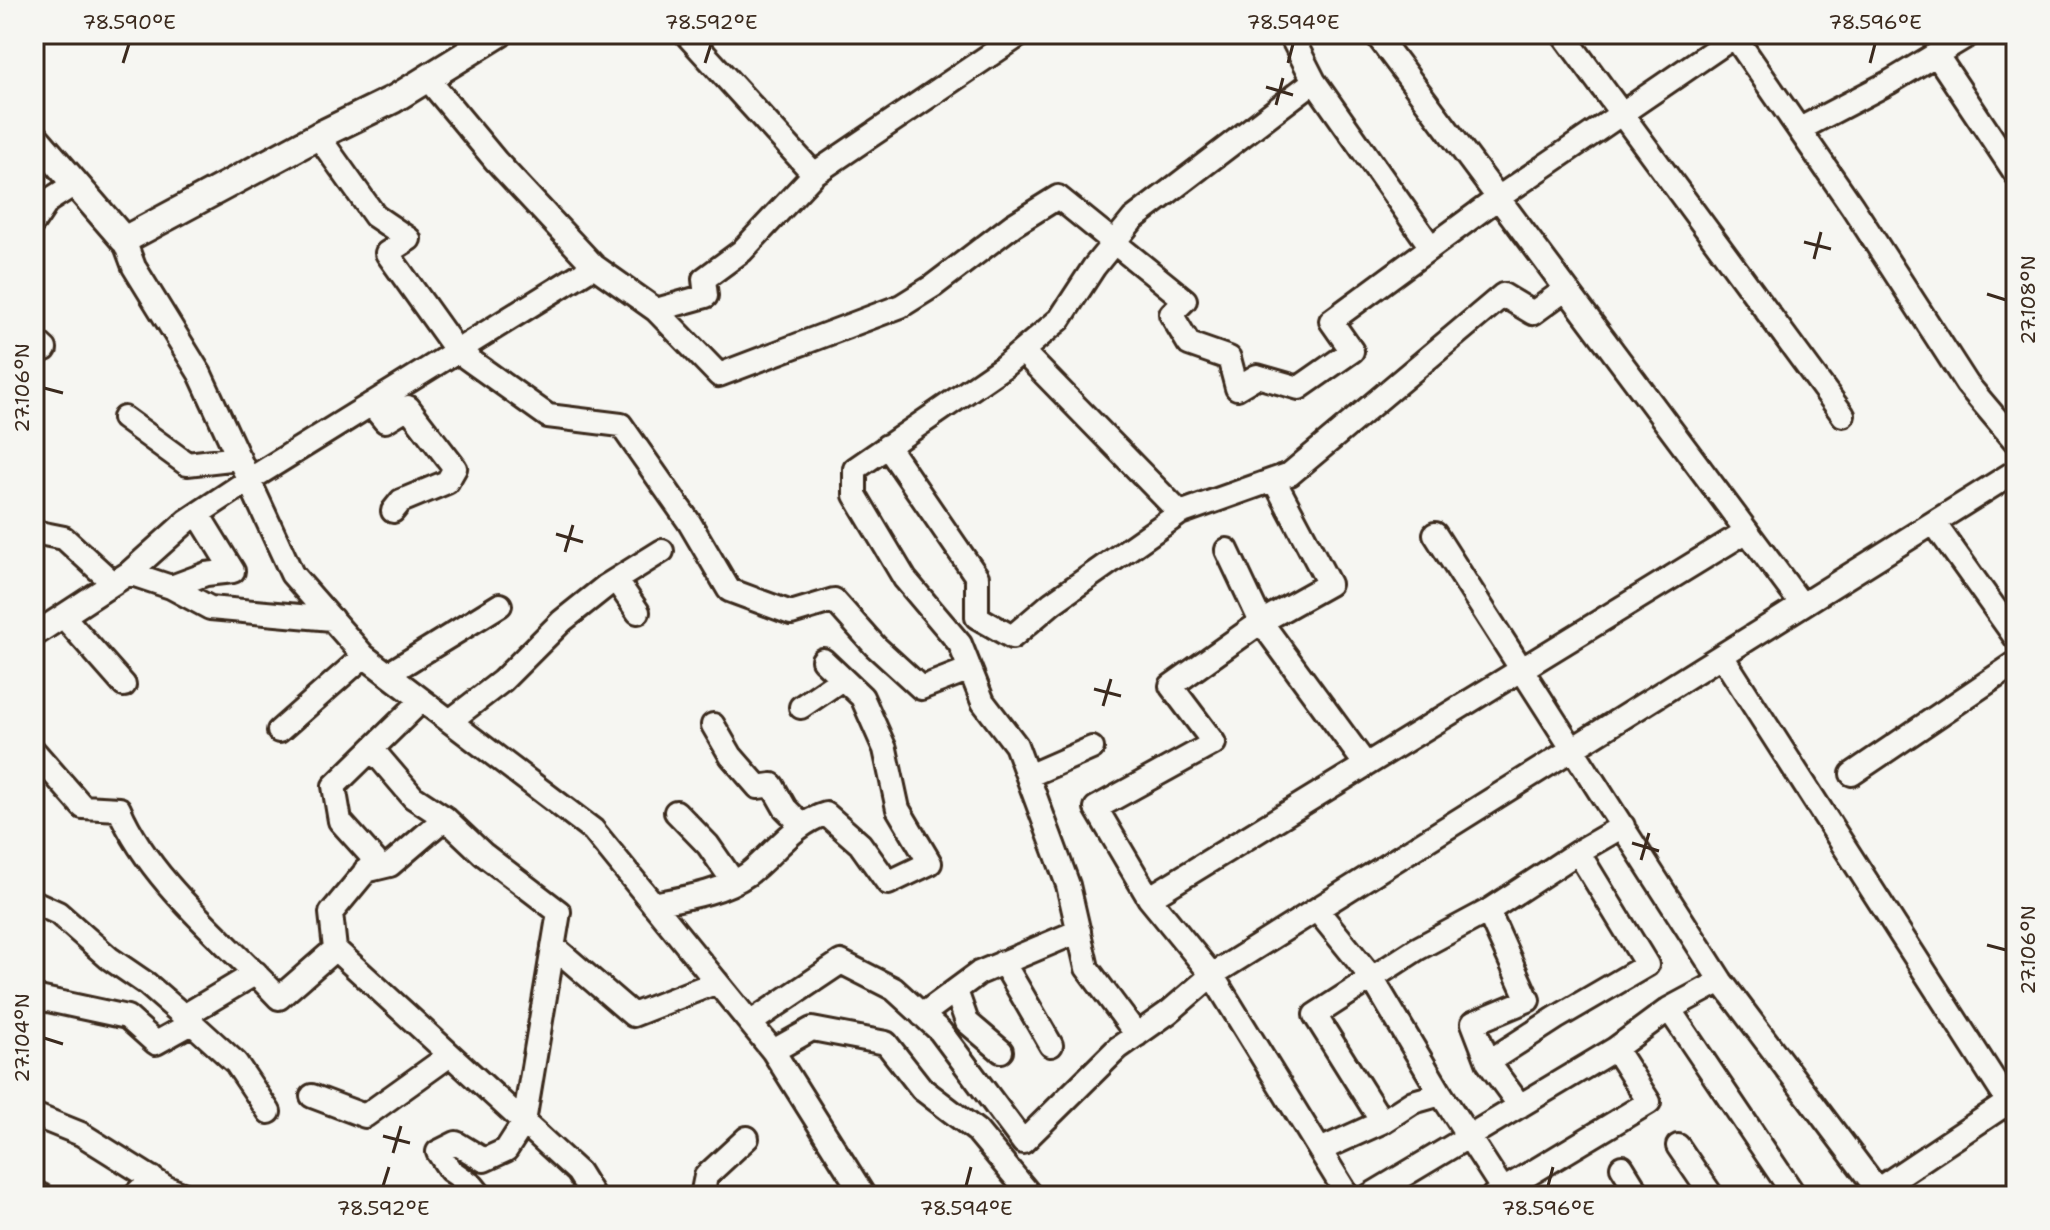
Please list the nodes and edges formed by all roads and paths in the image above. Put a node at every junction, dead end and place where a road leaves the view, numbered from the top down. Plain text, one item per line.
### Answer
1 (499, 34) edge
2 (686, 34) edge
3 (1021, 34) edge
4 (1290, 34) edge
5 (1376, 34) edge
6 (1563, 34) edge
7 (1970, 34) edge
8 (1734, 35) edge
9 (1936, 54) junction
10 (427, 78) junction
11 (1314, 81) junction
12 (1622, 114) junction
13 (1800, 129) junction
14 (34, 136) edge
15 (318, 136) junction
16 (814, 174) junction
17 (2016, 174) edge
18 (76, 183) junction
19 (1498, 198) junction
20 (34, 222) edge
21 (124, 240) junction
22 (1114, 243) junction
23 (1431, 247) junction
24 (594, 266) junction
25 (1566, 289) junction
26 (656, 310) junction
27 (457, 351) junction
28 (1022, 351) junction
29 (371, 404) junction
30 (1843, 415) dead end
31 (124, 418) dead end
32 (2016, 442) edge
33 (887, 446) junction
34 (239, 458) junction
35 (2016, 471) edge
36 (249, 480) junction
37 (1274, 480) junction
38 (393, 511) dead end
39 (1180, 513) junction
40 (198, 514) junction
41 (1934, 523) junction
42 (1747, 531) junction
43 (34, 532) edge
44 (1435, 534) dead end
45 (1227, 550) dead end
46 (662, 551) dead end
47 (121, 578) junction
48 (616, 580) junction
49 (171, 587) junction
50 (500, 605) dead end
51 (1802, 605) junction
52 (638, 612) dead end
53 (63, 616) junction
54 (937, 617) junction
55 (977, 617) junction
56 (332, 619) junction
57 (1261, 622) junction
58 (34, 635) edge
59 (2016, 638) edge
60 (364, 656) junction
61 (1722, 656) junction
62 (823, 660) dead end
63 (2016, 663) edge
64 (1522, 668) junction
65 (970, 669) junction
66 (388, 674) junction
67 (842, 679) junction
68 (124, 685) dead end
69 (422, 700) junction
70 (801, 707) dead end
71 (450, 721) junction
72 (713, 725) dead end
73 (279, 731) dead end
74 (1092, 748) dead end
75 (1574, 748) junction
76 (372, 749) junction
77 (34, 751) edge
78 (1366, 765) junction
79 (1852, 774) dead end
80 (1028, 776) junction
81 (676, 812) dead end
82 (445, 818) junction
83 (802, 825) junction
84 (1623, 826) junction
85 (1578, 852) junction
86 (365, 871) junction
87 (733, 881) junction
88 (1149, 898) junction
89 (34, 902) edge
90 (653, 904) junction
91 (1317, 910) junction
92 (1488, 911) junction
93 (1079, 931) junction
94 (553, 946) junction
95 (335, 949) junction
96 (1003, 962) junction
97 (256, 973) junction
98 (1212, 975) junction
99 (1372, 978) junction
100 (1721, 981) junction
101 (717, 982) junction
102 (956, 991) junction
103 (34, 997) edge
104 (1669, 1009) junction
105 (922, 1015) junction
106 (188, 1020) junction
107 (750, 1023) junction
108 (1137, 1035) junction
109 (1051, 1045) dead end
110 (1615, 1049) junction
111 (773, 1051) junction
112 (1001, 1051) dead end
113 (450, 1055) junction
114 (1488, 1062) junction
115 (1441, 1094) junction
116 (312, 1096) dead end
117 (2013, 1105) edge
118 (1520, 1106) junction
119 (269, 1112) dead end
120 (34, 1115) edge
121 (524, 1122) junction
122 (1382, 1122) junction
123 (1469, 1137) junction
124 (747, 1138) dead end
125 (1678, 1146) dead end
126 (1320, 1150) junction
127 (1622, 1167) dead end
128 (152, 1178) junction
129 (34, 1192) edge
130 (1872, 1193) edge
131 (1501, 1194) edge
132 (42, 1196) edge
133 (134, 1196) edge
134 (187, 1196) edge
135 (481, 1196) edge
136 (593, 1196) edge
137 (702, 1196) edge
138 (864, 1196) edge
139 (1031, 1196) edge
140 (1348, 1196) edge
141 (1369, 1196) edge
142 (1640, 1196) edge
143 (1712, 1196) edge
144 (1795, 1196) edge

1 - 10 main road
2 - 16 street
3 - 16 street
4 - 11 street
5 - 19 street
6 - 12 street
7 - 9 street
8 - 12 street
8 - 13 street
9 - 13 street
9 - 17 street
10 - 15 main road
10 - 24 street
11 - 22 street
11 - 23 street
12 - 19 street
12 - 30 street
13 - 32 street
14 - 18 main road
15 - 21 main road
15 - 27 street
16 - 26 street
18 - 20 street
18 - 21 main road
19 - 23 street
19 - 25 street
21 - 34 street
22 - 23 street
22 - 26 street
22 - 28 street
24 - 26 street
24 - 27 street
25 - 37 street
25 - 42 street
27 - 29 street
27 - 65 street
28 - 33 street
28 - 39 street
29 - 36 street
29 - 38 street
31 - 34 street
33 - 54 street
33 - 55 street
34 - 36 street
35 - 41 street
36 - 40 street
36 - 56 street
37 - 39 street
37 - 57 street
39 - 55 street
40 - 47 street
40 - 49 street
41 - 51 street
41 - 59 street
42 - 51 street
42 - 64 street
43 - 47 street
44 - 64 street
45 - 57 street
46 - 48 street
47 - 49 street
47 - 53 street
48 - 52 street
48 - 71 street
49 - 56 street
50 - 66 street
51 - 61 street
53 - 58 street
53 - 68 street
54 - 55 street
54 - 65 street
56 - 60 street
57 - 78 street
57 - 88 street
60 - 66 street
60 - 73 street
61 - 75 street
61 - 117 street
62 - 67 street
63 - 79 street
64 - 75 street
64 - 78 street
65 - 80 street
66 - 69 street
67 - 70 street
67 - 83 street
69 - 71 street
69 - 76 street
71 - 90 street
72 - 83 street
74 - 80 street
75 - 84 street
75 - 91 street
76 - 82 street
76 - 86 street
77 - 97 street
78 - 88 street
80 - 93 street
81 - 87 street
82 - 86 street
82 - 94 street
83 - 87 street
84 - 85 street
84 - 100 street
85 - 92 street
85 - 114 street
86 - 95 street
87 - 90 street
88 - 98 street
89 - 106 street
90 - 101 street
91 - 98 street
91 - 99 street
92 - 99 street
92 - 114 street
93 - 96 street
93 - 108 street
94 - 101 street
94 - 121 street
95 - 97 street
95 - 113 street
96 - 102 street
96 - 109 street
97 - 106 street
98 - 108 street
98 - 126 street
99 - 115 street
99 - 122 street
100 - 104 street
100 - 130 street
101 - 107 street
102 - 105 street
102 - 112 street
103 - 106 street
104 - 110 street
104 - 144 street
105 - 107 street
105 - 108 street
106 - 119 street
107 - 111 street
110 - 118 street
110 - 131 street
111 - 138 street
111 - 139 street
113 - 116 street
113 - 121 street
114 - 118 street
115 - 122 street
115 - 123 street
117 - 130 street
118 - 123 street
120 - 128 street
121 - 135 street
121 - 136 street
122 - 126 street
123 - 131 street
123 - 141 street
124 - 137 street
125 - 143 street
126 - 140 street
127 - 142 street
128 - 133 street
128 - 134 street
129 - 132 street

